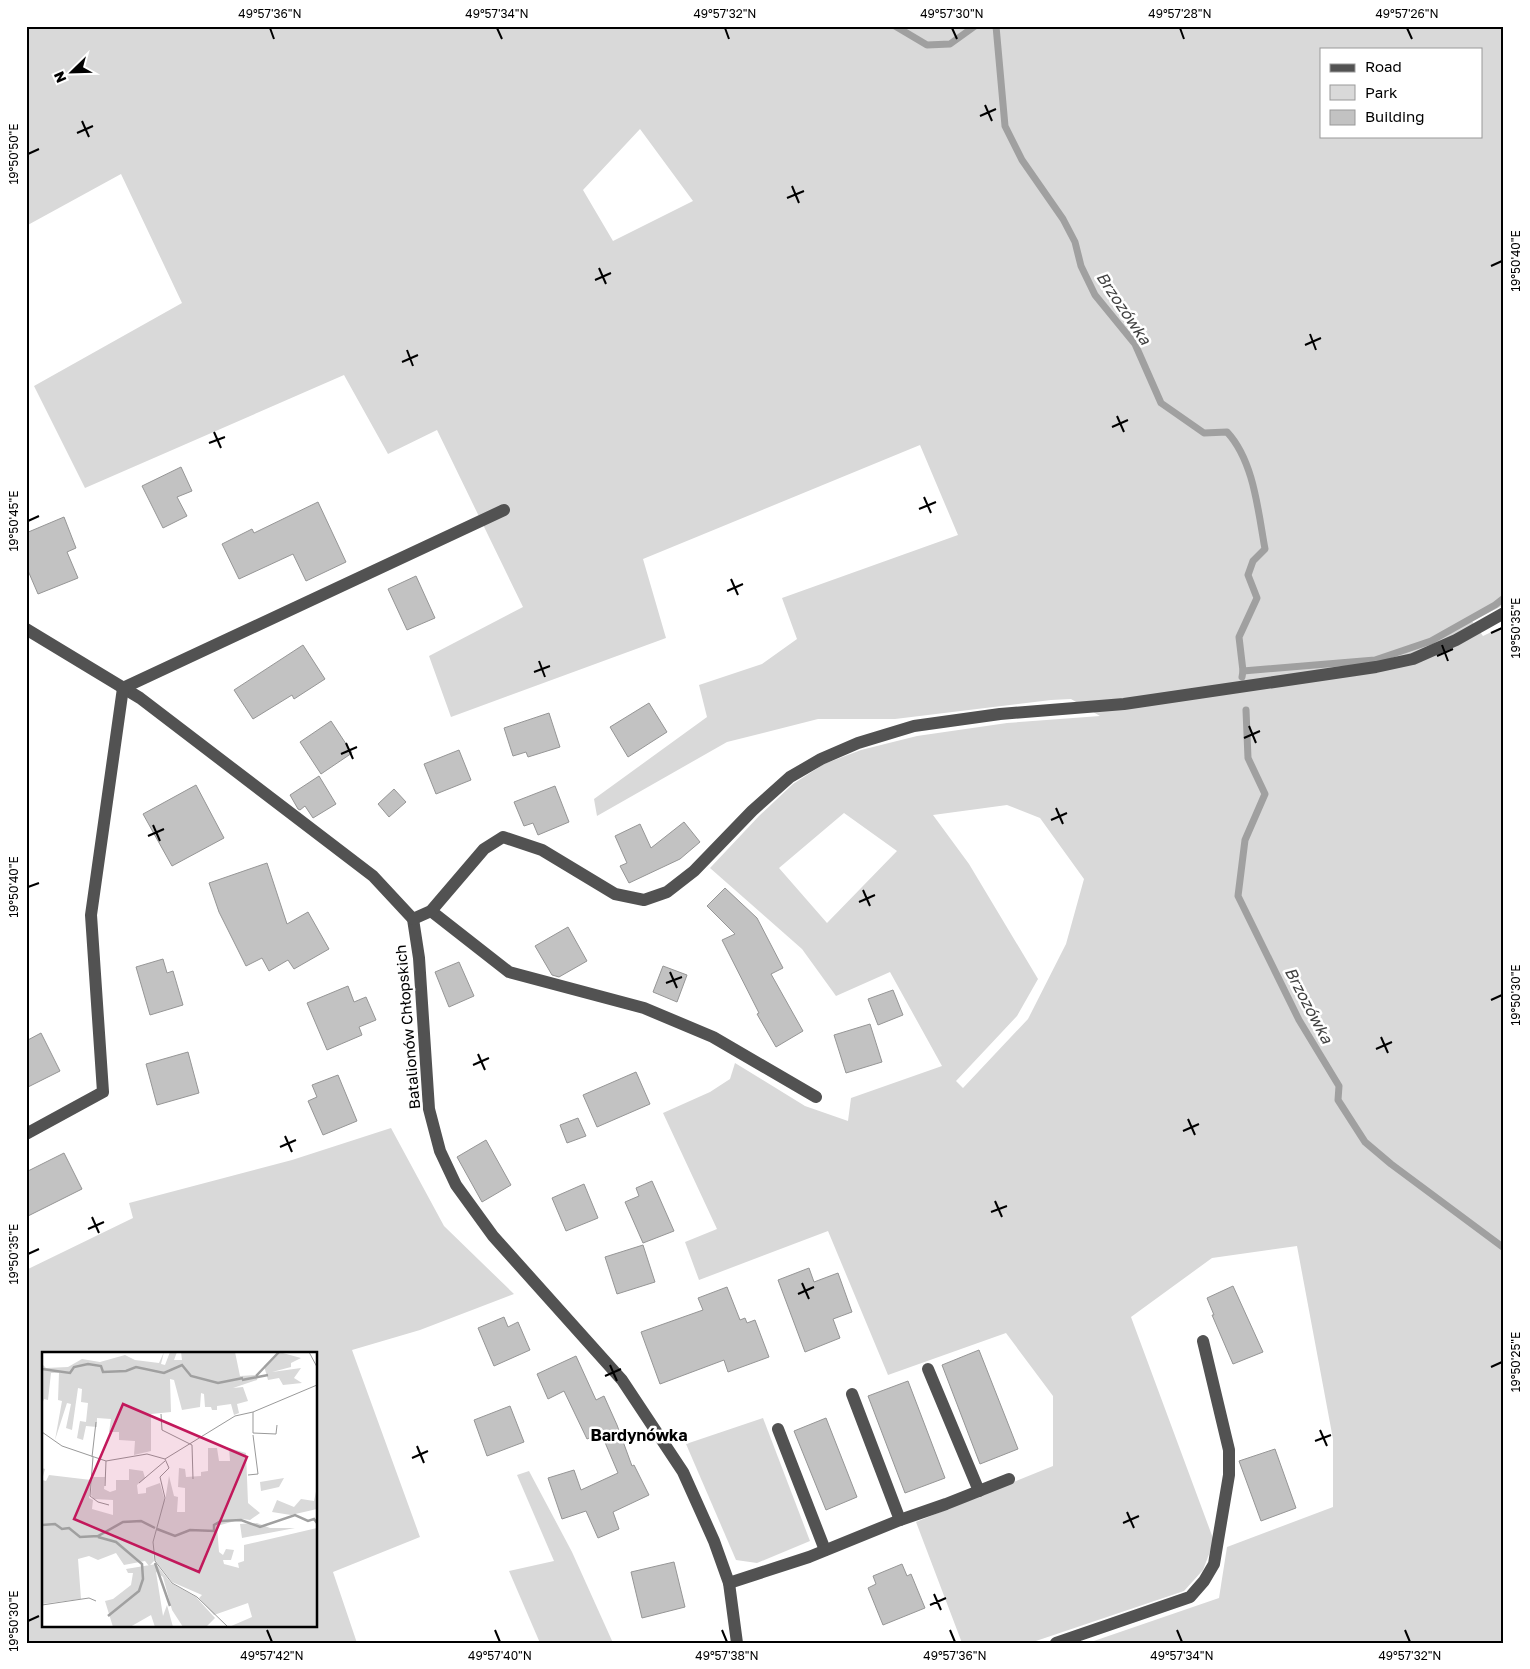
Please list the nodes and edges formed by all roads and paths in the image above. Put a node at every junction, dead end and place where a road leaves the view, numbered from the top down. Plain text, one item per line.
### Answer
1 (504, 510) dead end
2 (1504, 613) edge
3 (26, 629) edge
4 (123, 688) junction
5 (431, 911) junction
6 (413, 919) junction
7 (816, 1097) dead end
8 (26, 1134) edge
9 (1203, 1341) dead end
10 (928, 1370) dead end
11 (852, 1394) dead end
12 (778, 1429) dead end
13 (1009, 1479) dead end
14 (979, 1491) junction
15 (900, 1520) junction
16 (825, 1550) junction
17 (728, 1583) junction
18 (737, 1643) edge
19 (1056, 1643) edge

1 - 4 street
2 - 5 street
3 - 4 street
4 - 6 street
4 - 8 street
5 - 6 street
5 - 7 street
6 - 17 street, Batalionów Chłopskich
9 - 19 street
10 - 14 street
11 - 15 street
12 - 16 street
13 - 14 street
14 - 15 street
15 - 16 street
16 - 17 street
17 - 18 street, Batalionów Chłopskich

